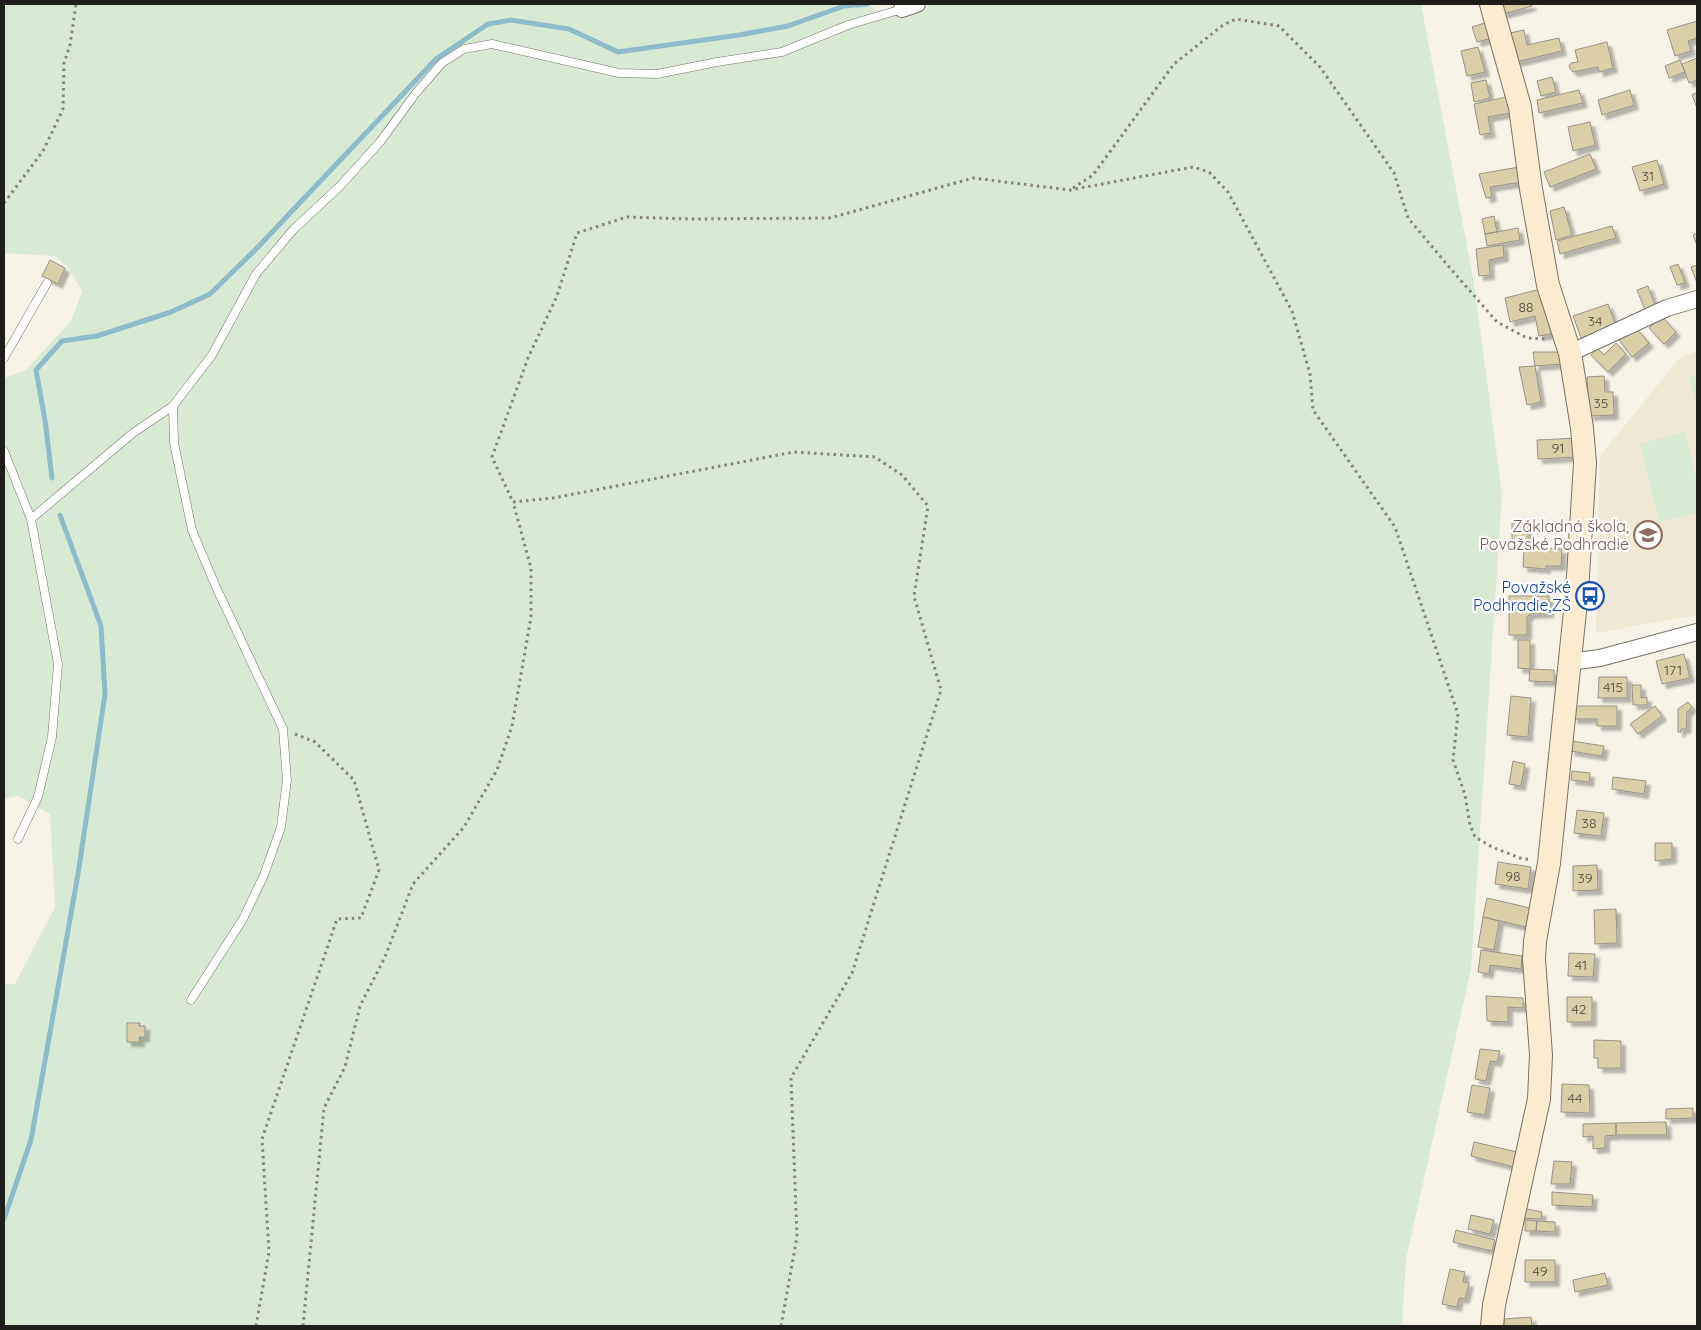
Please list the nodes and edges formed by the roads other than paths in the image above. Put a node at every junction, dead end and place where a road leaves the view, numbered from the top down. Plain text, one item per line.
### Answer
1 (1490, 4) edge
2 (910, 6) edge
3 (47, 283) dead end
4 (1697, 299) edge
5 (1568, 347) junction
6 (4, 358) edge
7 (173, 406) junction
8 (4, 451) edge
9 (31, 519) junction
10 (1697, 632) edge
11 (1569, 662) junction
12 (18, 839) dead end
13 (191, 1000) dead end
14 (1492, 1326) edge

1 - 5 street
2 - 7 lane
3 - 6 lane
4 - 5 street
5 - 11 street
7 - 9 lane
7 - 13 lane
8 - 9 lane
9 - 12 lane
10 - 11 street
11 - 14 street

